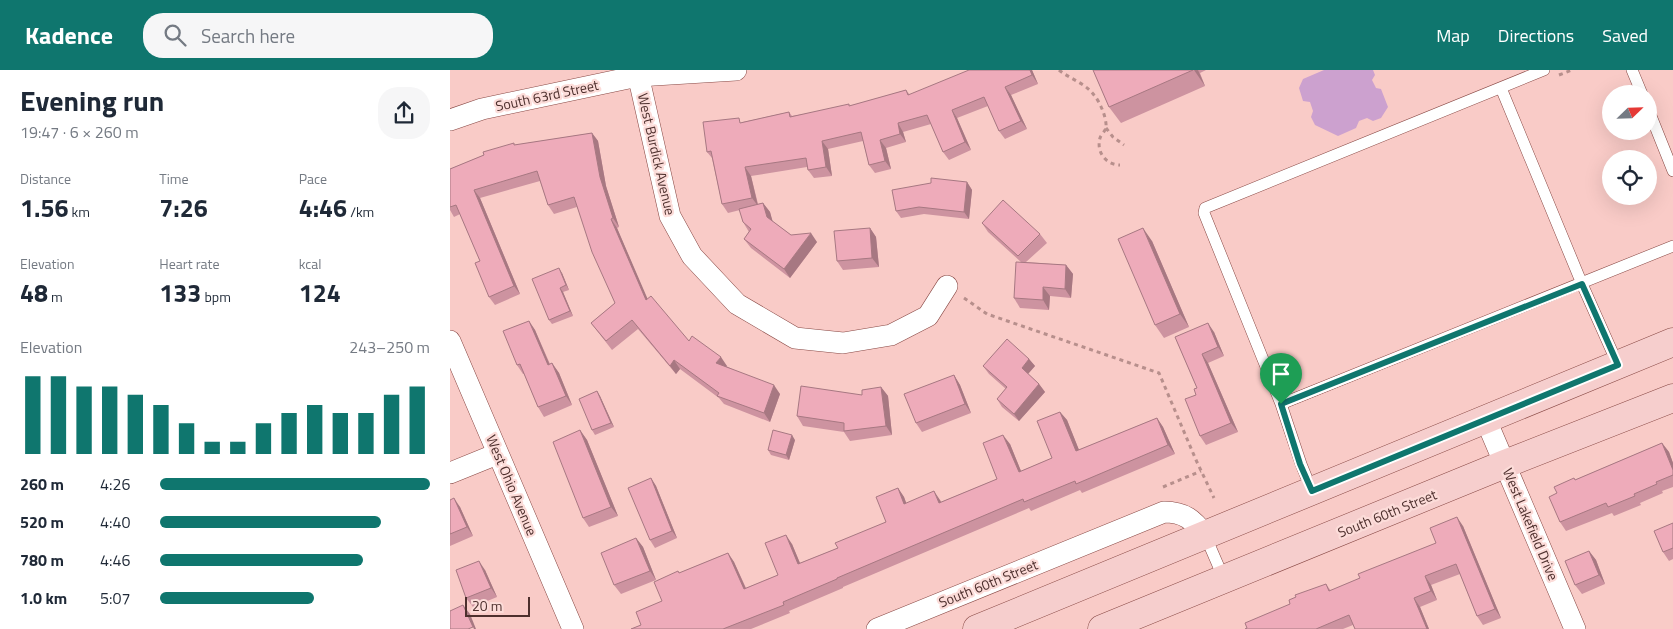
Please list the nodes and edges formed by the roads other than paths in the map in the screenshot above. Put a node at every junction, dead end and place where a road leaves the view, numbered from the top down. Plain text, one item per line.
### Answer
1 (736, 70) edge
2 (1544, 70) edge
3 (1632, 70) edge
4 (638, 73) edge
5 (1638, 85) edge
6 (1501, 88) junction
7 (450, 120) edge
8 (1658, 134) edge
9 (1673, 171) edge
10 (1673, 246) edge
11 (1582, 284) junction
12 (947, 286) road end
13 (450, 341) edge
14 (1673, 342) edge
15 (1618, 365) junction
16 (1673, 398) edge
17 (1281, 404) junction
18 (1486, 420) junction
19 (497, 454) junction
20 (1505, 464) junction
21 (450, 472) edge
22 (1312, 491) junction
23 (1205, 535) junction
24 (1224, 580) junction
25 (573, 629) edge
26 (877, 629) edge
27 (977, 629) edge
28 (1102, 629) edge
29 (1575, 629) edge

1 - 4 street, South 63rd Street
2 - 6 lane
3 - 5 lane
4 - 7 street, South 63rd Street
4 - 12 street, West Burdick Avenue
6 - 11 lane
6 - 17 lane
8 - 9 lane
10 - 11 lane
11 - 15 lane
11 - 17 lane
13 - 19 street, West Ohio Avenue
14 - 15 main road
15 - 18 main road
16 - 20 main road, South 60th Street
17 - 22 lane
18 - 20 street, West Lakefield Drive
18 - 22 main road
19 - 21 street
19 - 25 street, West Ohio Avenue
20 - 24 main road, South 60th Street
20 - 29 street, West Lakefield Drive
22 - 23 main road
23 - 24 lane
23 - 26 street, South 60th Street
23 - 27 main road
24 - 28 main road, South 60th Street

